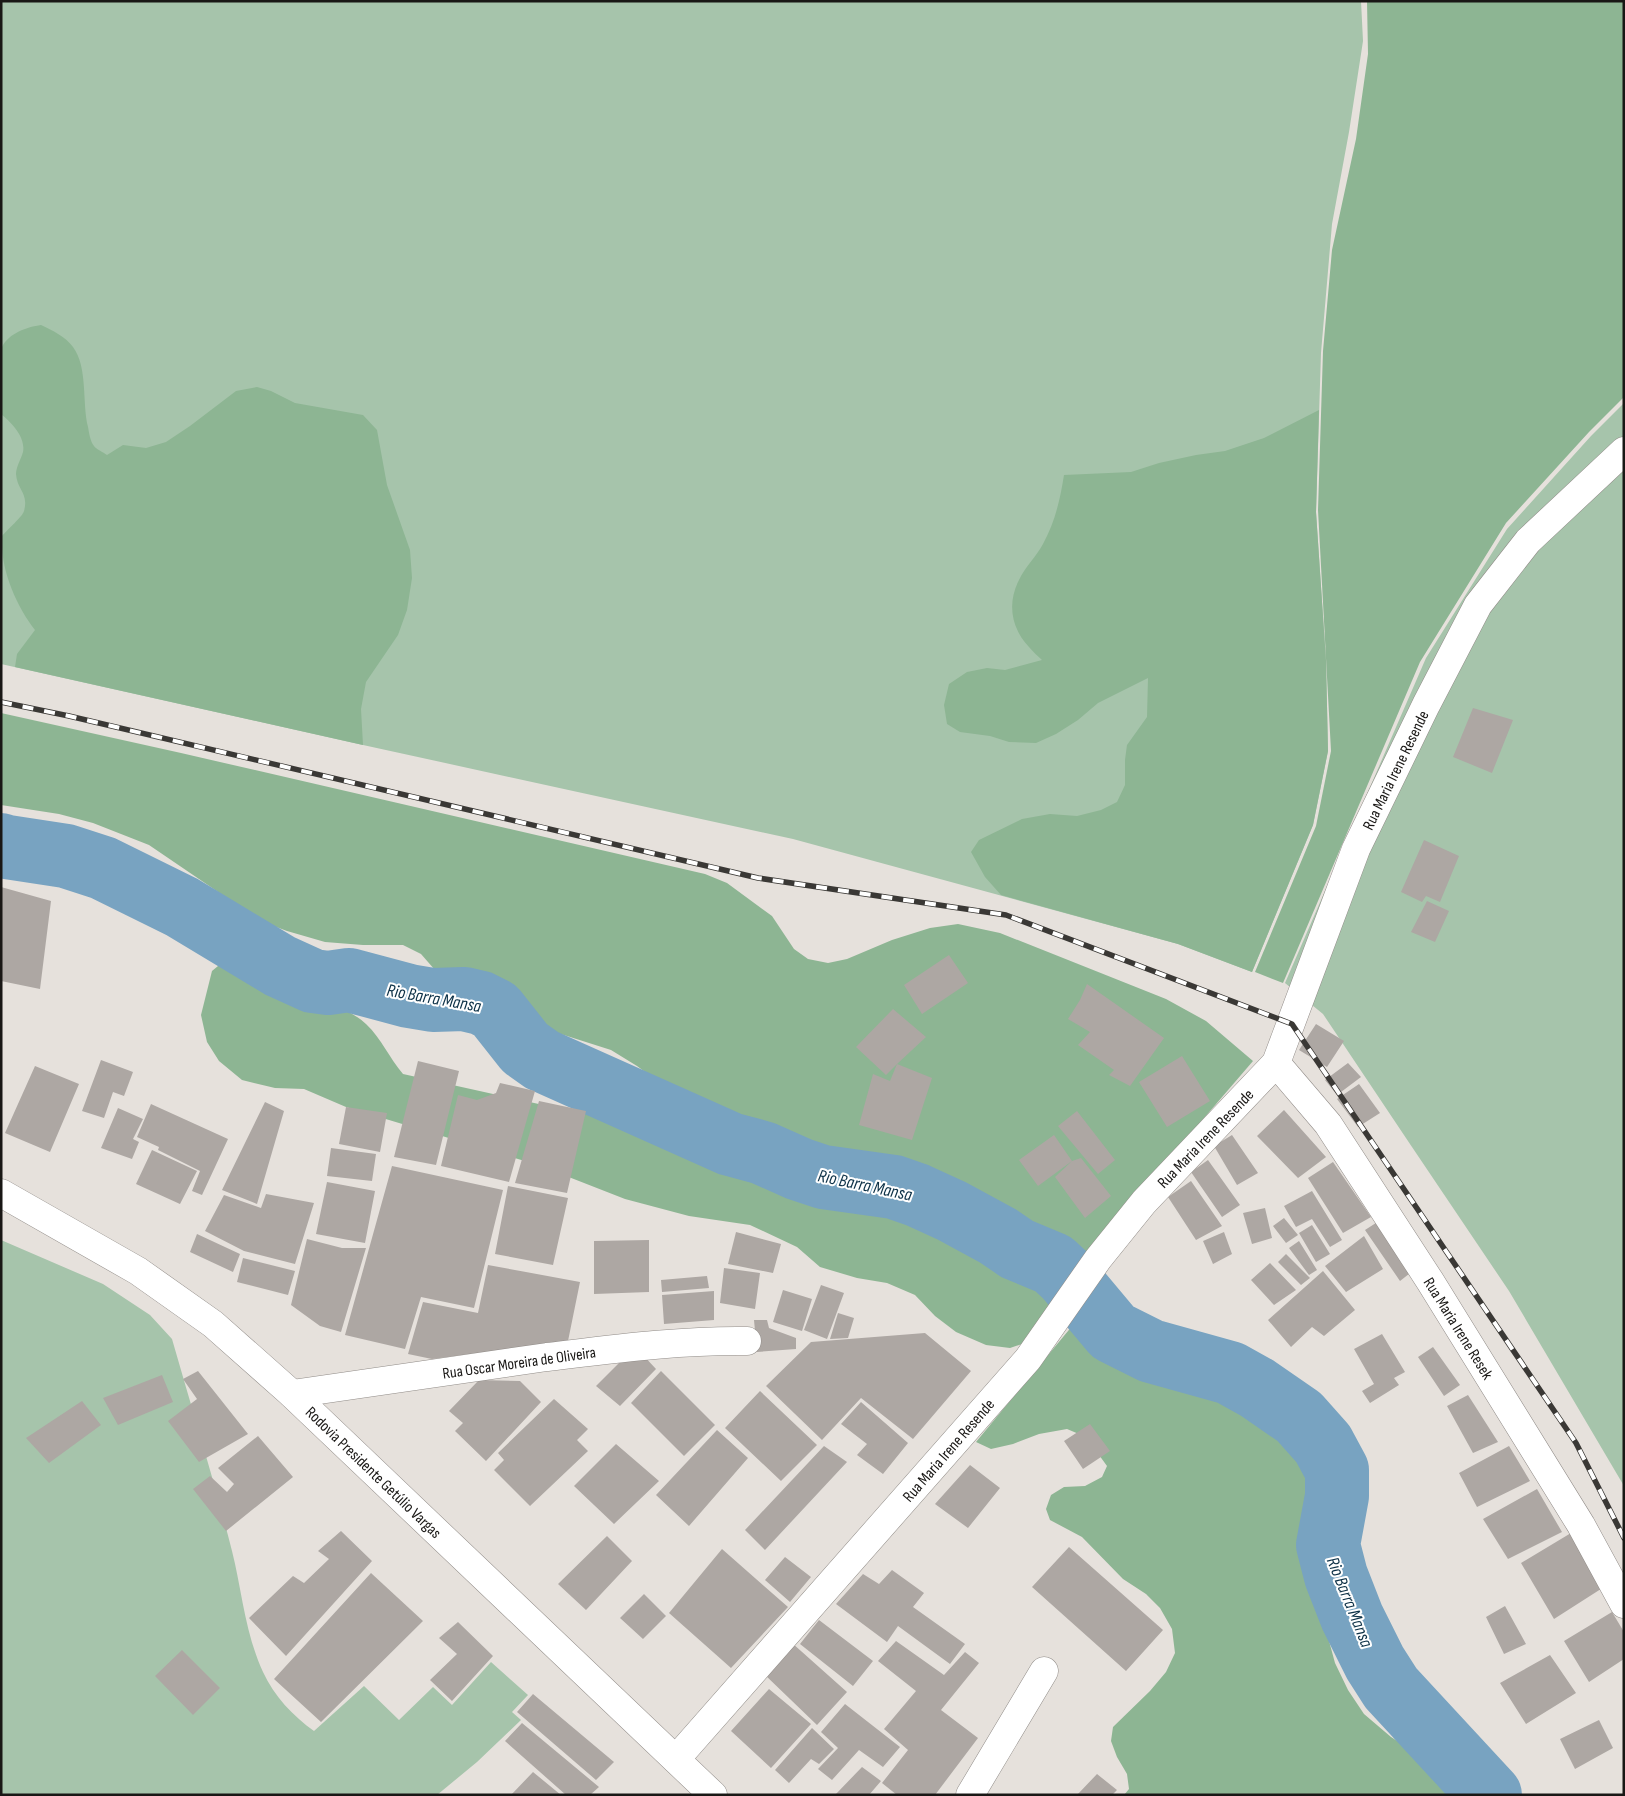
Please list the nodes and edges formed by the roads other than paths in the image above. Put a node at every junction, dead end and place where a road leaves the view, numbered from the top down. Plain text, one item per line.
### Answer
1 (1624, 450) edge
2 (1276, 1063) junction
3 (1, 1193) edge
4 (747, 1341) dead end
5 (292, 1394) junction
6 (1624, 1604) edge
7 (1044, 1671) dead end
8 (676, 1759) junction
9 (713, 1795) edge
10 (970, 1795) edge

1 - 2 street, Rua Maria Irene Resende
2 - 6 street, Rua Maria Irene Resek
2 - 8 street, Rua Maria Irene Resende
3 - 5 street, Rodovia Presidente Getúlio Vargas
4 - 5 street, Rua Oscar Moreira de Oliveira
5 - 8 street, Rodovia Presidente Getúlio Vargas
7 - 10 street
8 - 9 street, Rodovia Presidente Getúlio Vargas

